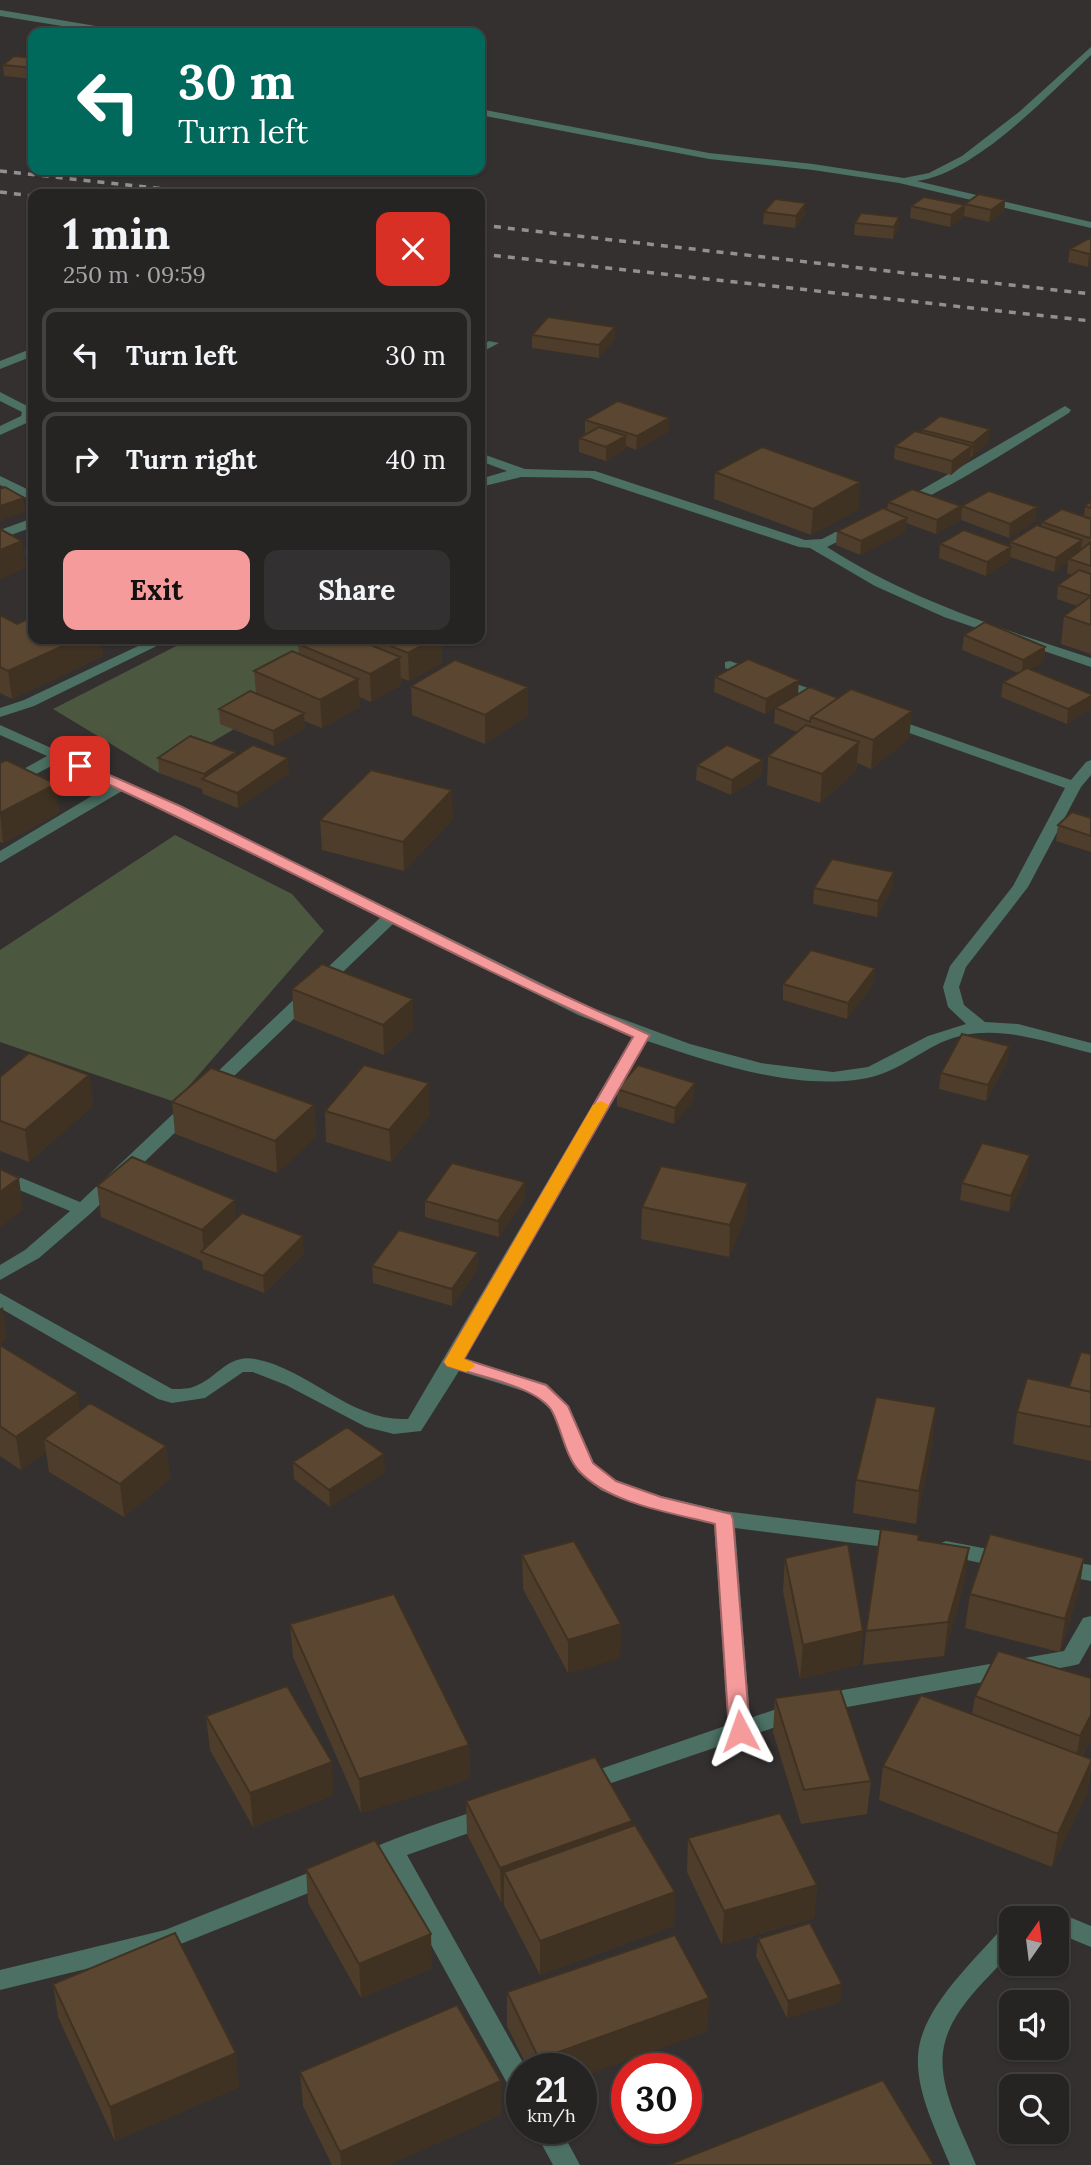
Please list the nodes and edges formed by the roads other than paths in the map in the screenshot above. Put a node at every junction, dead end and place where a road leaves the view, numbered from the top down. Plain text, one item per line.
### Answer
1 (0, 13) edge
2 (90, 28) edge
3 (1091, 50) edge
4 (485, 113) edge
5 (899, 180) junction
6 (1091, 225) edge
7 (493, 343) dead end
8 (485, 347) edge
9 (28, 354) edge
10 (0, 365) edge
11 (0, 396) edge
12 (1065, 410) dead end
13 (0, 431) edge
14 (485, 459) edge
15 (522, 472) junction
16 (0, 480) edge
17 (485, 482) edge
18 (28, 494) edge
19 (890, 510) edge
20 (867, 522) edge
21 (28, 524) edge
22 (0, 535) edge
23 (815, 545) junction
24 (153, 644) edge
25 (1091, 663) edge
26 (730, 665) edge
27 (832, 701) edge
28 (0, 713) edge
29 (870, 714) edge
30 (0, 729) edge
31 (59, 756) junction
32 (1091, 765) edge
33 (121, 785) junction
34 (1074, 786) junction
35 (0, 788) edge
36 (0, 858) edge
37 (391, 916) junction
38 (979, 1026) junction
39 (642, 1035) junction
40 (1091, 1048) edge
41 (0, 1175) edge
42 (83, 1210) junction
43 (0, 1274) edge
44 (0, 1299) edge
45 (453, 1362) junction
46 (724, 1519) junction
47 (1091, 1573) edge
48 (1091, 1624) edge
49 (740, 1731) junction
50 (559, 1792) edge
51 (507, 1810) edge
52 (391, 1849) junction
53 (1069, 1927) edge
54 (1091, 1937) edge
55 (999, 1950) edge
56 (0, 1980) edge
57 (506, 2057) edge
58 (555, 2144) edge
59 (567, 2165) edge
60 (963, 2165) edge

1 - 2 street
3 - 5 street
4 - 5 street
5 - 6 street
7 - 8 street
9 - 10 street
11 - 13 street
12 - 19 street
14 - 15 street
15 - 17 street
15 - 23 street
16 - 18 street
20 - 23 street
21 - 22 street
23 - 25 street
24 - 28 street
26 - 27 street
29 - 34 street
30 - 31 street
31 - 33 street
31 - 35 street
32 - 34 street
33 - 36 street
33 - 37 street
34 - 38 street
37 - 39 street
37 - 42 street
38 - 39 street
38 - 40 street
39 - 45 street
41 - 42 street
42 - 43 street
44 - 45 street
45 - 46 street
46 - 47 street
46 - 49 street
48 - 49 street
49 - 50 street
51 - 52 street
52 - 56 street
52 - 57 street
53 - 54 street
55 - 60 street
58 - 59 street

